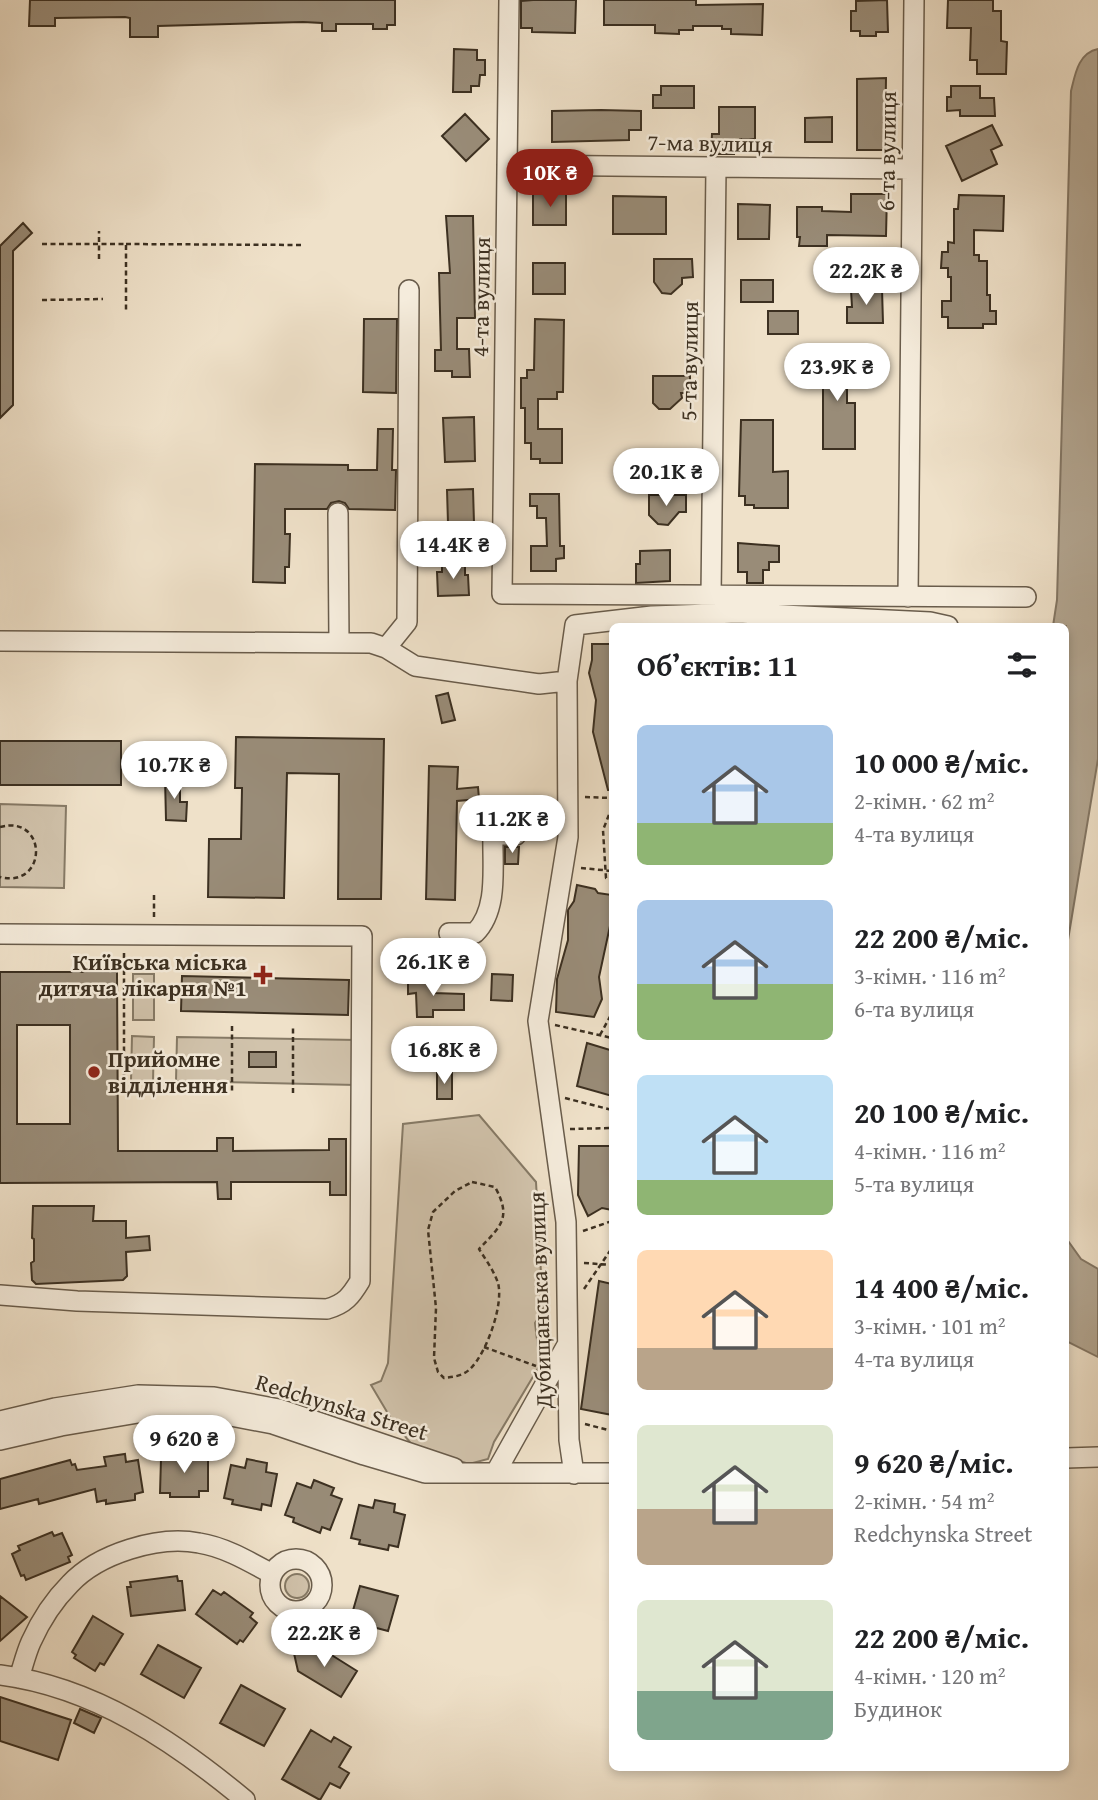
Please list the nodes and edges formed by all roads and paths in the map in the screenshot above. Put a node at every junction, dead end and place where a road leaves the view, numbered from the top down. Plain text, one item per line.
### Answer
1 (509, 0) edge
2 (914, 0) edge
3 (507, 165) junction
4 (716, 168) junction
5 (911, 169) junction
6 (100, 231) dead end
7 (42, 244) dead end
8 (100, 244) junction
9 (127, 244) junction
10 (301, 244) dead end
11 (99, 259) dead end
12 (408, 290) dead end
13 (103, 299) dead end
14 (42, 300) dead end
15 (126, 313) dead end
16 (338, 513) dead end
17 (711, 597) junction
18 (908, 597) junction
19 (1026, 597) dead end
20 (934, 623) edge
21 (0, 641) edge
22 (339, 642) junction
23 (386, 648) junction
24 (566, 681) junction
25 (568, 797) junction
26 (609, 799) edge
27 (609, 815) edge
28 (0, 827) edge
29 (516, 835) dead end
30 (564, 865) junction
31 (607, 872) junction
32 (0, 877) edge
33 (609, 878) edge
34 (154, 895) dead end
35 (449, 933) dead end
36 (0, 934) edge
37 (154, 935) junction
38 (124, 953) dead end
39 (609, 1018) edge
40 (538, 1021) junction
41 (232, 1026) dead end
42 (293, 1026) dead end
43 (600, 1035) junction
44 (609, 1037) edge
45 (163, 1059) dead end
46 (197, 1060) dead end
47 (162, 1092) dead end
48 (232, 1093) dead end
49 (293, 1093) dead end
50 (548, 1094) junction
51 (609, 1109) edge
52 (609, 1128) edge
53 (553, 1129) junction
54 (609, 1222) edge
55 (566, 1237) junction
56 (577, 1260) dead end
57 (609, 1265) edge
58 (0, 1295) edge
59 (568, 1343) junction
60 (484, 1347) junction
61 (552, 1371) junction
62 (569, 1420) junction
63 (0, 1421) edge
64 (609, 1429) edge
65 (0, 1440) edge
66 (1098, 1457) edge
67 (1069, 1458) edge
68 (461, 1471) junction
69 (496, 1472) junction
70 (609, 1473) edge
71 (574, 1474) junction
72 (272, 1574) dead end
73 (10, 1676) edge
74 (245, 1800) edge

1 - 3 street, 4-та вулиця
2 - 5 street, 6-та вулиця
3 - 4 street, 7-ма вулиця
3 - 17 street, 4-та вулиця
4 - 5 street, 7-ма вулиця
4 - 17 street, 5-та вулиця
5 - 18 street, 6-та вулиця
6 - 8 path
7 - 8 path
8 - 9 path
8 - 11 path
9 - 10 path
9 - 15 path
12 - 23 street
13 - 14 path
16 - 22 street
17 - 18 street
18 - 19 street
20 - 24 street, Дубищанська вулиця
21 - 22 street
22 - 23 street
23 - 24 street
24 - 25 street, Дубищанська вулиця
25 - 26 path
25 - 30 street, Дубищанська вулиця
27 - 31 path
28 - 32 path
29 - 35 street
30 - 31 path
30 - 40 street, Дубищанська вулиця
31 - 33 path
34 - 37 path
36 - 37 street
37 - 58 street
38 - 47 path
39 - 43 path
40 - 43 path
40 - 50 street, Дубищанська вулиця
41 - 48 path
42 - 49 path
43 - 44 path
45 - 46 path
50 - 51 path
50 - 53 street, Дубищанська вулиця
52 - 53 path
53 - 55 street, Дубищанська вулиця
54 - 55 path
55 - 59 street, Дубищанська вулиця
56 - 57 path
59 - 61 street
59 - 62 street, Дубищанська вулиця
60 - 60 path
60 - 61 path
61 - 69 street
62 - 64 path
62 - 71 street, Дубищанська вулиця
63 - 68 street, Redchynska Street
65 - 68 street, Redchynska Street
66 - 67 street
68 - 69 street, Redchynska Street
69 - 71 street, Redchynska Street
70 - 71 street, Redchynska Street
72 - 73 street
73 - 74 street

